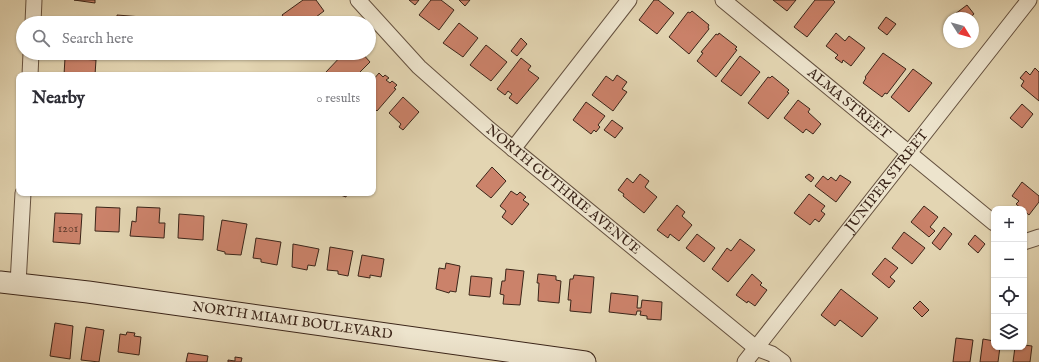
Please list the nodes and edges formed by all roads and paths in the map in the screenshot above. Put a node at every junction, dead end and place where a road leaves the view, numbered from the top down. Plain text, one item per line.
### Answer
1 (34, 0) edge
2 (358, 0) edge
3 (629, 0) edge
4 (723, 0) edge
5 (1029, 0) edge
6 (33, 16) edge
7 (373, 16) edge
8 (376, 20) edge
9 (31, 60) edge
10 (30, 72) edge
11 (513, 149) junction
12 (908, 153) junction
13 (23, 196) edge
14 (991, 221) edge
15 (9, 283) edge
16 (756, 348) junction
17 (585, 362) edge
18 (745, 362) edge
19 (783, 362) edge

1 - 6 street
2 - 7 street, NORTH GUTHRIE AVENUE
3 - 11 street
4 - 12 street, ALMA STREET
5 - 12 street, JUNIPER STREET
8 - 11 street, NORTH GUTHRIE AVENUE
9 - 10 street
11 - 16 street, NORTH GUTHRIE AVENUE
12 - 14 street, ALMA STREET
12 - 16 street, JUNIPER STREET
13 - 15 street
15 - 17 main road, NORTH MIAMI BOULEVARD
16 - 18 street, JUNIPER STREET
16 - 19 street, NORTH GUTHRIE AVENUE

